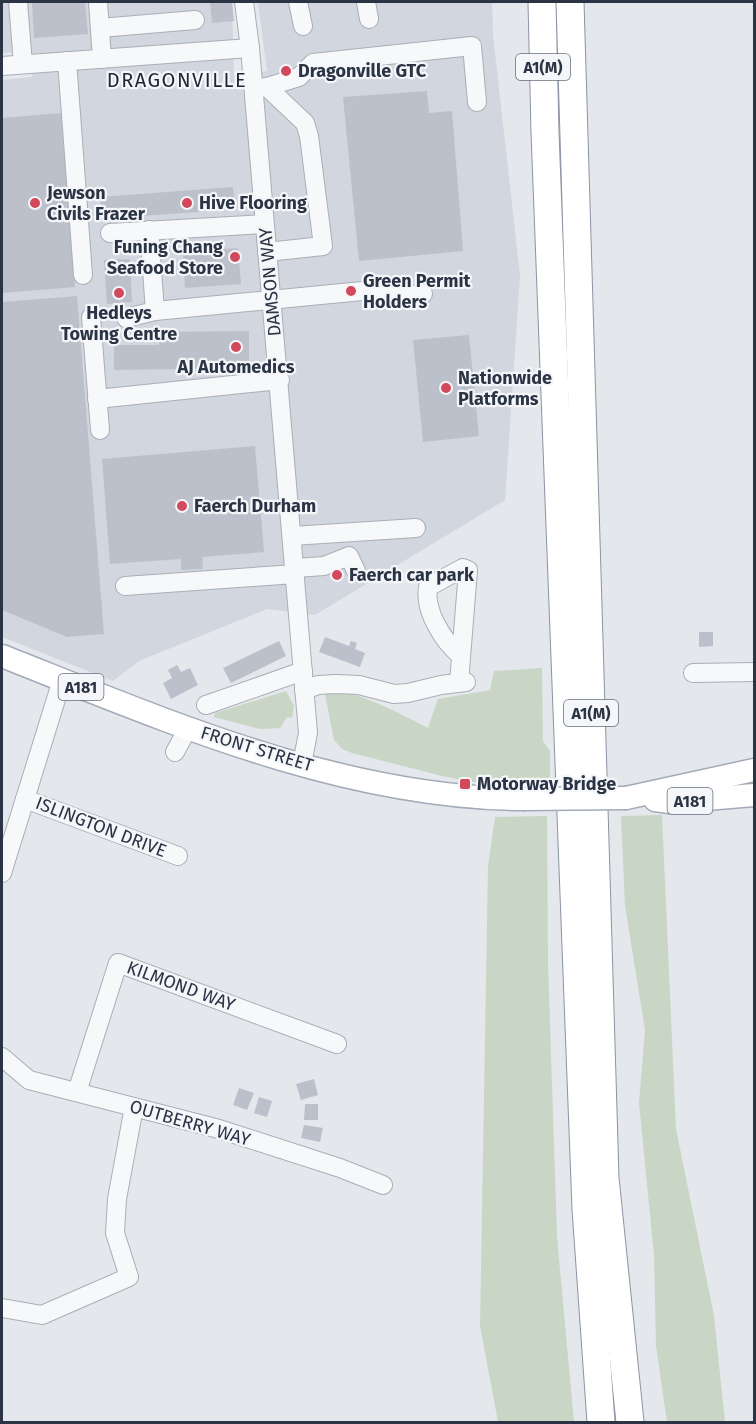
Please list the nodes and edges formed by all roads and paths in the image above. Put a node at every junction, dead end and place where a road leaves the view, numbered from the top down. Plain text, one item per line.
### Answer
1 (18, 2) edge
2 (98, 2) edge
3 (244, 2) edge
4 (298, 2) edge
5 (542, 2) edge
6 (570, 2) edge
7 (195, 20) dead end
8 (303, 26) dead end
9 (100, 28) junction
10 (250, 48) junction
11 (102, 59) junction
12 (67, 61) junction
13 (23, 64) junction
14 (2, 66) edge
15 (260, 87) junction
16 (477, 102) dead end
17 (264, 224) junction
18 (149, 230) junction
19 (110, 233) dead end
20 (267, 252) junction
21 (83, 275) dead end
22 (423, 294) dead end
23 (271, 298) junction
24 (154, 311) junction
25 (91, 317) dead end
26 (126, 318) dead end
27 (279, 380) junction
28 (97, 399) junction
29 (100, 430) dead end
30 (416, 528) dead end
31 (292, 536) junction
32 (295, 571) junction
33 (356, 571) dead end
34 (125, 586) dead end
35 (2, 656) edge
36 (461, 656) dead end
37 (303, 671) junction
38 (754, 672) edge
39 (693, 673) dead end
40 (62, 680) junction
41 (304, 690) junction
42 (206, 705) dead end
43 (188, 728) junction
44 (175, 752) dead end
45 (302, 764) junction
46 (754, 770) edge
47 (704, 782) junction
48 (754, 784) edge
49 (754, 795) edge
50 (626, 798) junction
51 (25, 799) junction
52 (177, 856) dead end
53 (2, 873) edge
54 (337, 1044) dead end
55 (2, 1057) edge
56 (77, 1092) junction
57 (134, 1107) junction
58 (383, 1185) dead end
59 (2, 1308) edge
60 (601, 1422) edge
61 (630, 1422) edge

1 - 13 street
2 - 9 street
3 - 10 street, DAMSON WAY
4 - 8 street
5 - 60 highway, A1(M)
6 - 61 highway, A1(M)
7 - 9 street
9 - 11 street
10 - 11 street
10 - 15 street, DAMSON WAY
11 - 12 street
12 - 13 street
12 - 21 street
13 - 14 street
15 - 16 street
15 - 17 street, DAMSON WAY
15 - 20 street
17 - 18 street
17 - 20 street, DAMSON WAY
18 - 19 street
18 - 24 street
20 - 23 street, DAMSON WAY
22 - 23 street
23 - 24 street
23 - 27 street, DAMSON WAY
24 - 26 street
25 - 28 street
27 - 28 street
27 - 31 street, DAMSON WAY
28 - 29 street
30 - 31 street
31 - 32 street, DAMSON WAY
32 - 33 street
32 - 34 street
32 - 37 street, DAMSON WAY
35 - 40 main road, FRONT STREET / A181
36 - 41 street
37 - 41 street, DAMSON WAY
37 - 42 street
38 - 39 street
40 - 43 main road, FRONT STREET / A181
40 - 51 street
41 - 45 street, DAMSON WAY
43 - 44 street
43 - 45 main road, FRONT STREET / A181
45 - 50 main road, FRONT STREET / A181, bridge
46 - 47 main road
47 - 48 main road, A181
47 - 50 main road, A181
49 - 50 main road, A181
51 - 52 street, ISLINGTON DRIVE
51 - 53 street
54 - 56 street, KILMOND WAY
55 - 56 street, OUTBERRY WAY
56 - 57 street, OUTBERRY WAY
57 - 58 street, OUTBERRY WAY
57 - 59 street

